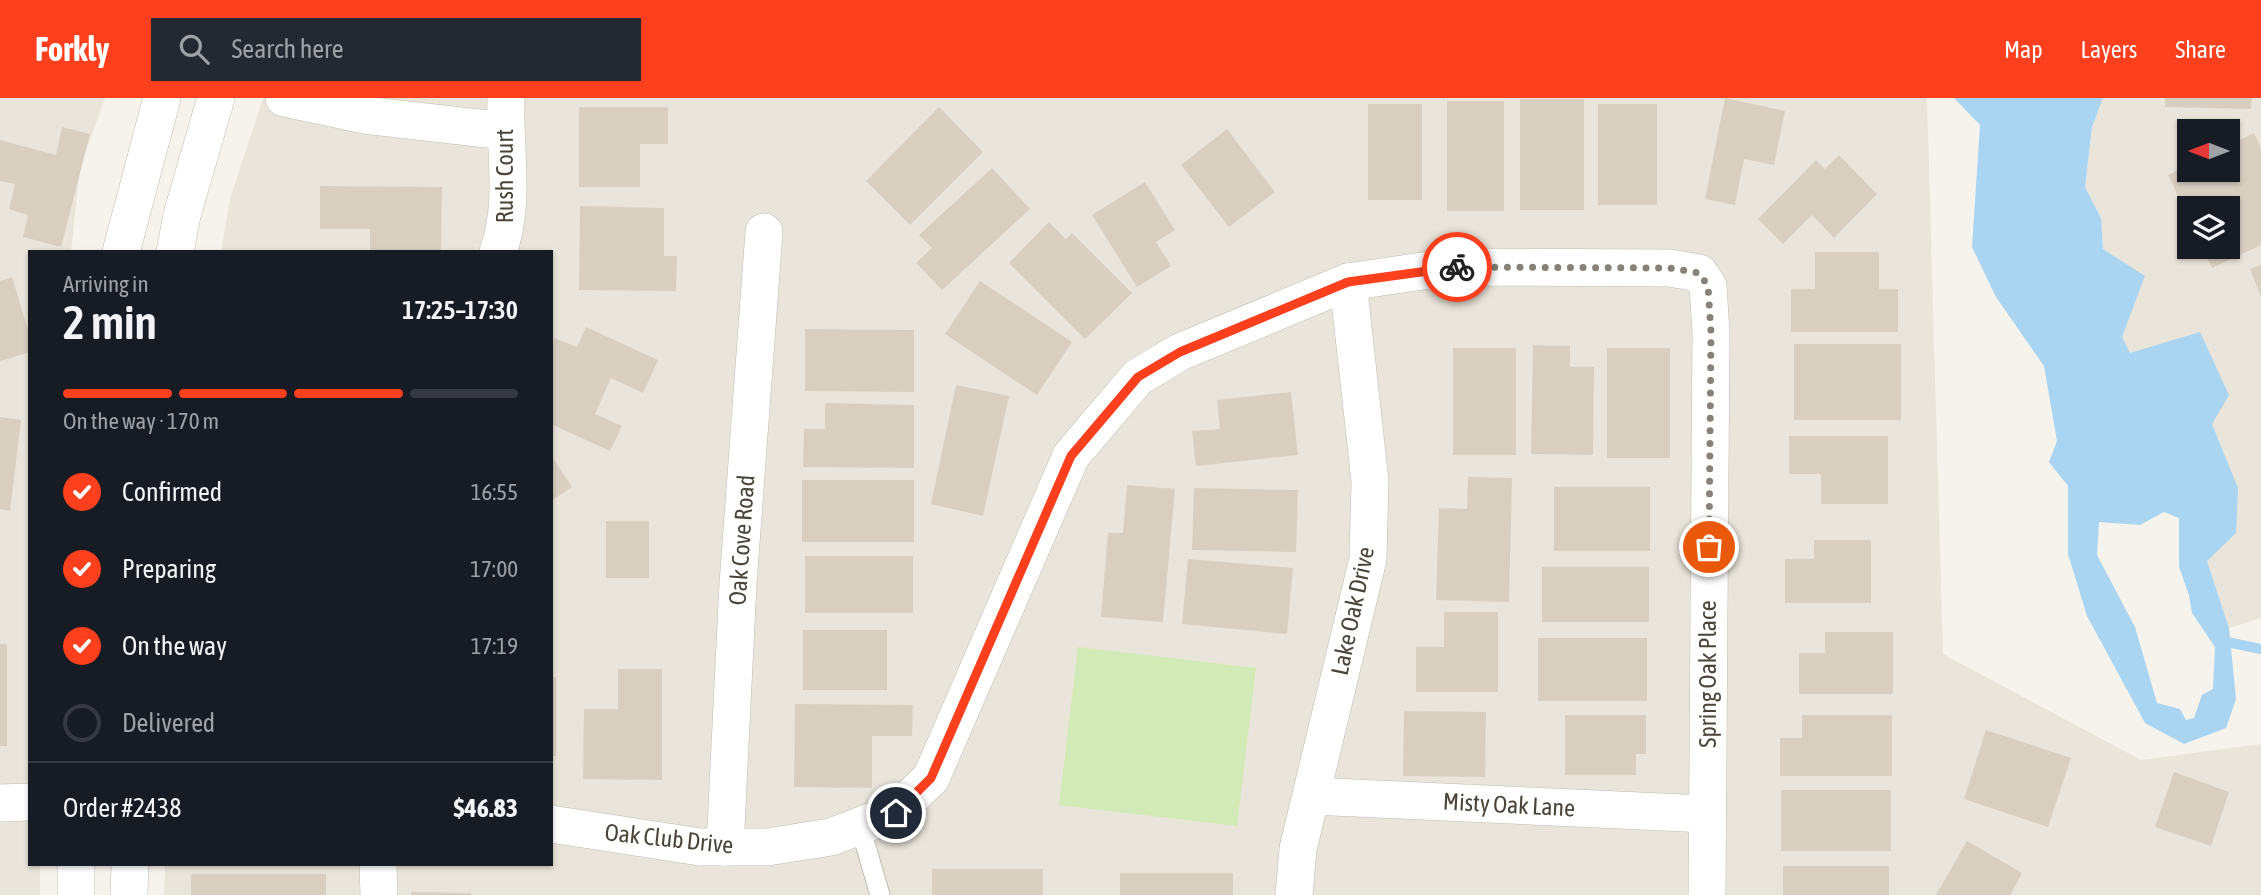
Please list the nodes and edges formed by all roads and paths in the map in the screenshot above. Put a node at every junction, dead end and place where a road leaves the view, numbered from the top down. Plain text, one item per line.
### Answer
1 (162, 98) edge
2 (216, 98) edge
3 (284, 98) edge
4 (505, 114) edge
5 (764, 232) dead end
6 (122, 250) edge
7 (175, 250) edge
8 (499, 250) edge
9 (1348, 282) junction
10 (1708, 286) joint
11 (1311, 796) junction
12 (28, 802) edge
13 (0, 803) edge
14 (1707, 814) junction
15 (553, 824) edge
16 (860, 826) junction
17 (725, 847) junction
18 (76, 866) edge
19 (130, 866) edge
20 (378, 866) edge
21 (76, 895) edge
22 (129, 895) edge
23 (379, 895) edge
24 (880, 895) edge
25 (1294, 895) edge
26 (1707, 895) edge

1 - 6 street
2 - 7 street
3 - 4 street
4 - 8 street, Rush Court
5 - 17 street, Oak Cove Road
9 - 10 street, Oak Club Drive
9 - 11 street, Lake Oak Drive
9 - 16 street, Oak Club Drive
10 - 14 street, Spring Oak Place
11 - 14 street, Misty Oak Lane
11 - 25 street, Lake Oak Drive
12 - 13 street
14 - 26 street, Spring Oak Place
15 - 17 street, Oak Club Drive
16 - 17 street, Oak Club Drive
16 - 24 lane
18 - 21 street
19 - 22 street
20 - 23 street

